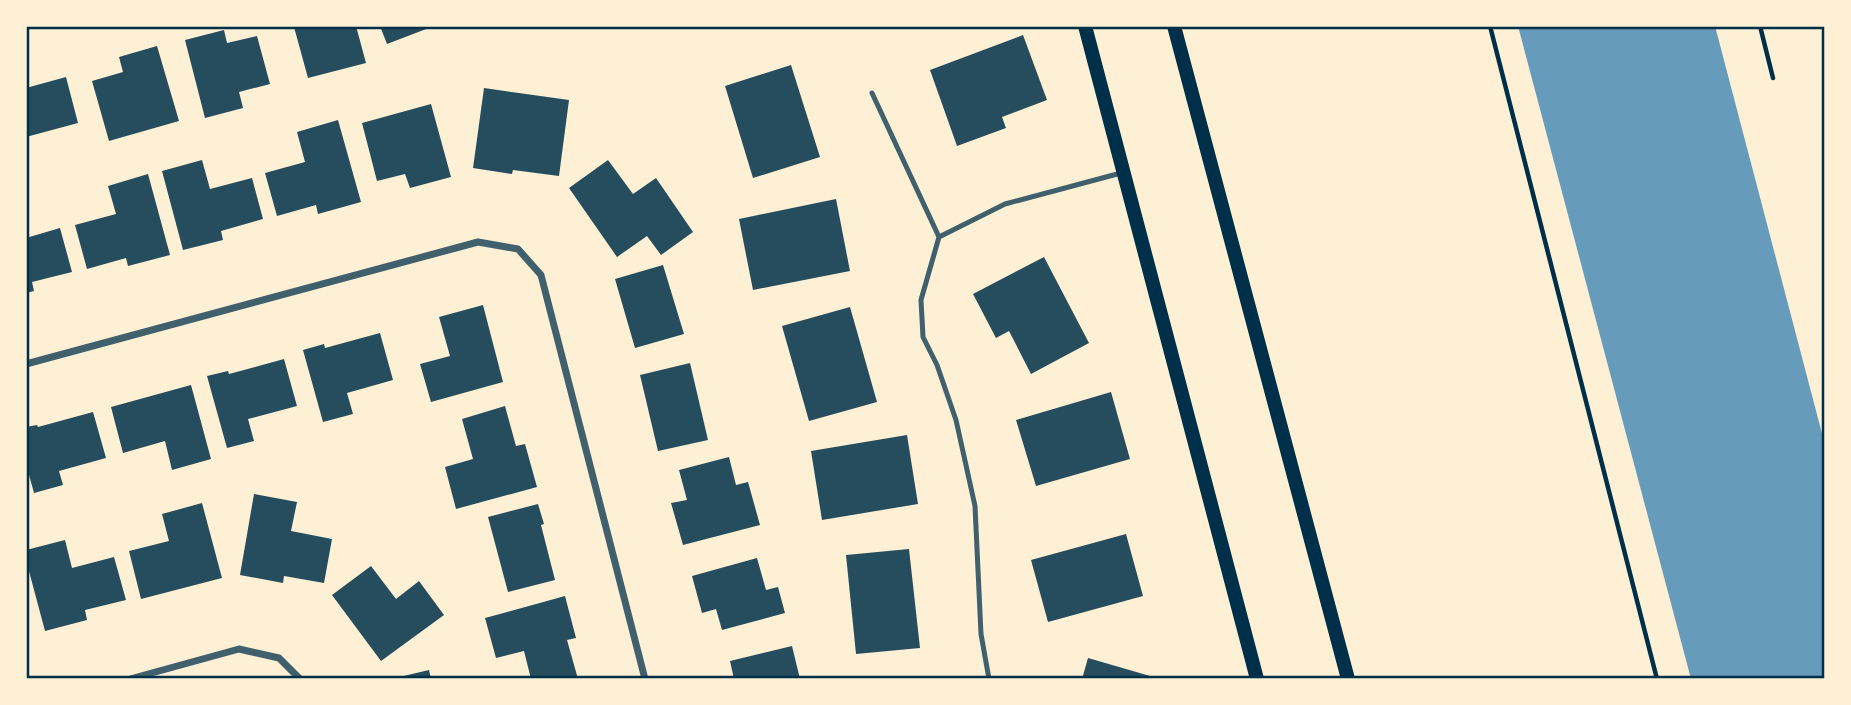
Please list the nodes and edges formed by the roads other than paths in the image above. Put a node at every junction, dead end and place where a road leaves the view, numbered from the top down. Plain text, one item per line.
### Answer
1 (1086, 26) edge
2 (1174, 26) edge
3 (872, 93) dead end
4 (1124, 172) junction
5 (939, 237) junction
6 (26, 364) edge
7 (130, 679) edge
8 (300, 679) edge
9 (645, 679) edge
10 (989, 679) edge
11 (1257, 679) edge
12 (1348, 679) edge

1 - 4 main road
2 - 12 main road
3 - 5 lane
4 - 5 lane
4 - 11 main road
5 - 10 lane
6 - 9 street
7 - 8 street

